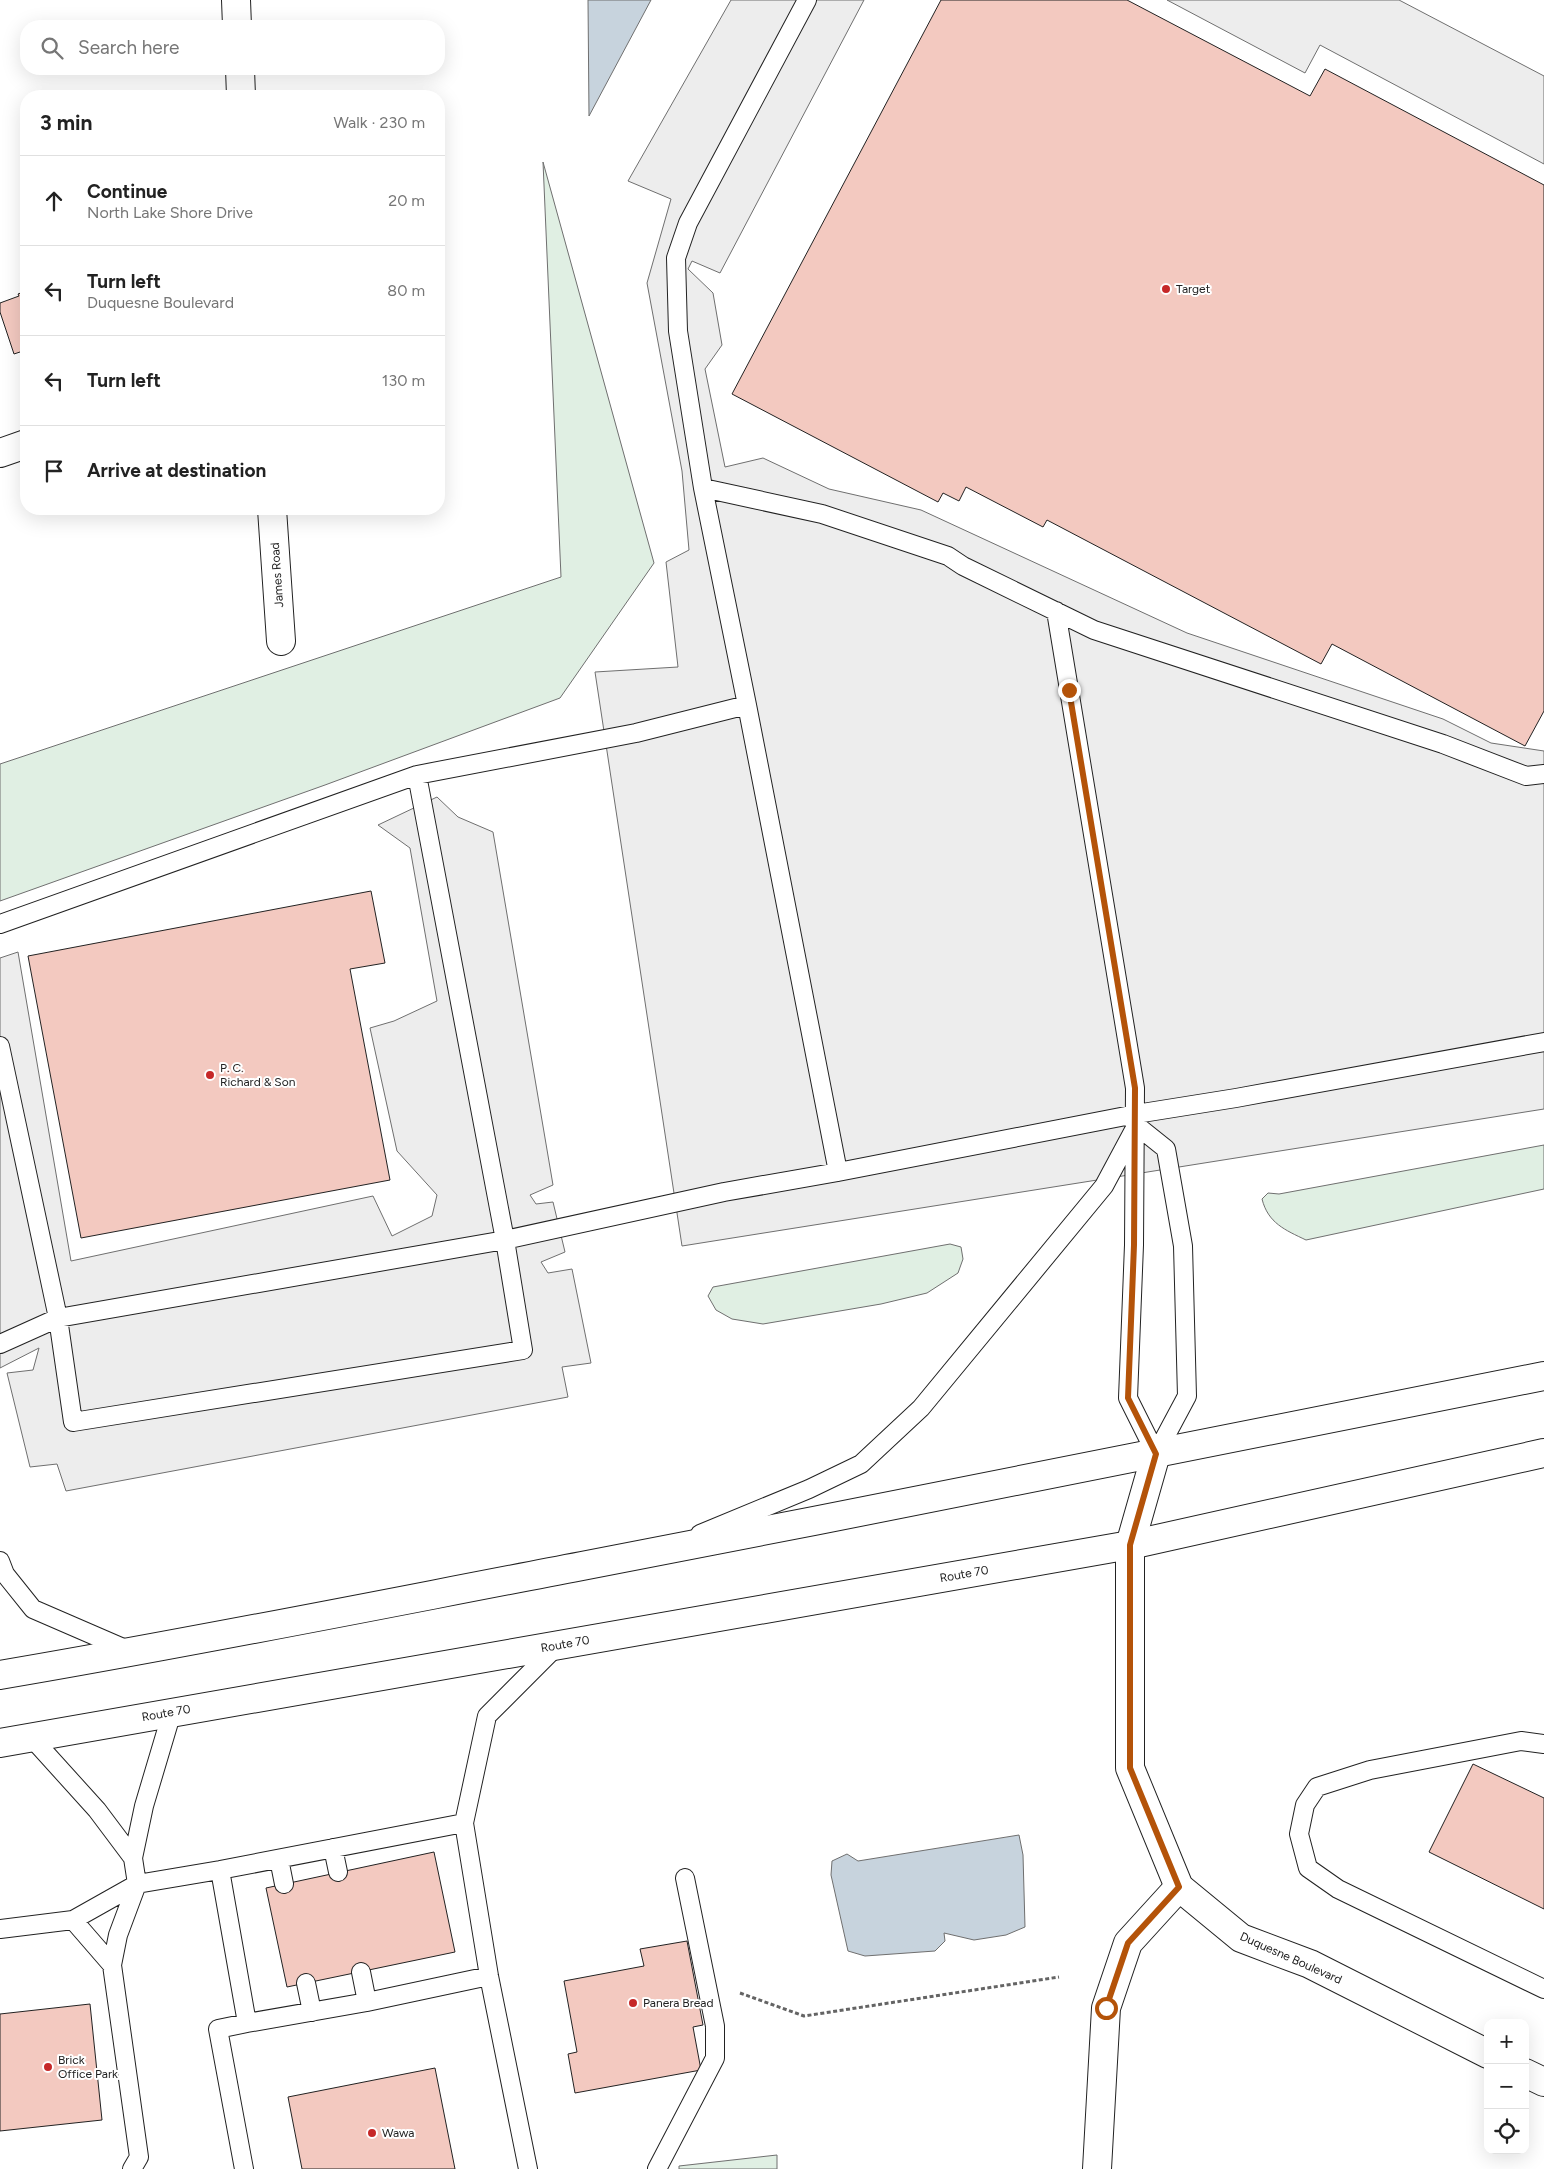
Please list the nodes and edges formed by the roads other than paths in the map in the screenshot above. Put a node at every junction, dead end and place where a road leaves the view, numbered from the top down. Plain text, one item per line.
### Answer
1 (236, 0) edge
2 (807, 0) edge
3 (237, 20) edge
4 (240, 75) edge
5 (241, 90) edge
6 (20, 446) edge
7 (0, 453) edge
8 (702, 488) junction
9 (272, 515) edge
10 (1056, 611) junction
11 (281, 641) dead end
12 (747, 705) junction
13 (1544, 774) edge
14 (417, 775) junction
15 (0, 924) edge
16 (1544, 1042) edge
17 (0, 1046) edge
18 (1136, 1120) junction
19 (838, 1172) junction
20 (505, 1240) junction
21 (58, 1318) junction
22 (0, 1344) edge
23 (1544, 1376) edge
24 (1544, 1453) edge
25 (1156, 1454) junction
26 (1130, 1545) junction
27 (661, 1550) junction
28 (0, 1561) edge
29 (558, 1645) junction
30 (133, 1652) junction
31 (0, 1676) edge
32 (172, 1712) junction
33 (31, 1737) junction
34 (0, 1743) edge
35 (1544, 1744) edge
36 (464, 1824) junction
37 (333, 1848) junction
38 (133, 1858) junction
39 (279, 1859) junction
40 (220, 1870) junction
41 (338, 1872) dead end
42 (685, 1878) dead end
43 (137, 1884) junction
44 (284, 1884) dead end
45 (1179, 1887) junction
46 (73, 1920) junction
47 (0, 1928) edge
48 (112, 1965) junction
49 (361, 1972) dead end
50 (489, 1976) junction
51 (306, 1983) dead end
52 (1544, 1989) edge
53 (367, 2002) junction
54 (312, 2012) junction
55 (247, 2023) junction
56 (1484, 2052) edge
57 (1529, 2075) edge
58 (1544, 2082) edge
59 (132, 2169) edge
60 (244, 2169) edge
61 (528, 2169) edge
62 (657, 2169) edge
63 (1097, 2169) edge

1 - 3 main road
2 - 8 lane
4 - 5 main road
6 - 7 main road
8 - 10 lane
8 - 12 lane
9 - 11 main road, James Road
10 - 13 lane
10 - 18 lane
12 - 14 lane
12 - 19 lane
14 - 15 lane
14 - 20 lane
16 - 18 lane
17 - 21 lane
18 - 19 lane
18 - 25 lane
18 - 25 lane
18 - 27 lane
19 - 20 lane
20 - 21 lane
20 - 21 lane
21 - 22 lane
23 - 25 main road
24 - 26 main road, Route 70
25 - 26 main road, Duquesne Boulevard
25 - 27 main road
26 - 29 main road, Route 70
26 - 45 main road, Duquesne Boulevard
27 - 30 main road
28 - 30 lane
29 - 32 main road, Route 70
29 - 36 lane
30 - 31 main road
32 - 33 main road, Route 70
32 - 38 lane
33 - 34 main road, Route 70
33 - 38 lane
35 - 52 lane
36 - 37 lane
36 - 50 lane
37 - 39 lane
37 - 41 lane
38 - 43 lane
39 - 40 lane
39 - 44 lane
40 - 43 lane
40 - 55 lane
42 - 62 lane
43 - 46 lane
43 - 48 lane
45 - 56 main road, Duquesne Boulevard
45 - 63 main road
46 - 47 lane
46 - 48 lane
48 - 59 lane
49 - 53 lane
50 - 53 lane
50 - 61 lane
51 - 54 lane
53 - 54 lane
54 - 55 lane
55 - 60 lane
57 - 58 main road

